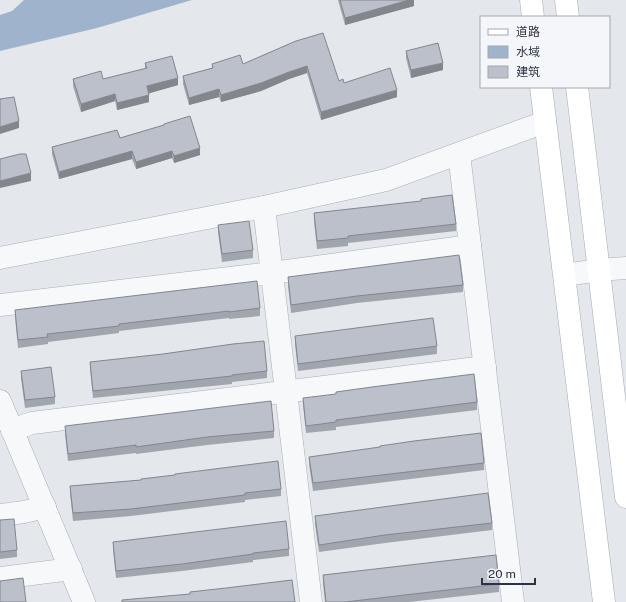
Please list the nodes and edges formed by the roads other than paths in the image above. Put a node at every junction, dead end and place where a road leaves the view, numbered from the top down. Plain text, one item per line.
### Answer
1 (531, 0) edge
2 (566, 0) edge
3 (533, 16) edge
4 (568, 16) edge
5 (541, 88) edge
6 (577, 88) edge
7 (546, 122) junction
8 (459, 154) junction
9 (264, 207) junction
10 (470, 246) junction
11 (0, 258) edge
12 (626, 268) edge
13 (599, 270) junction
14 (272, 273) junction
15 (565, 275) junction
16 (0, 305) edge
17 (485, 367) junction
18 (286, 392) junction
19 (0, 401) edge
20 (12, 430) junction
21 (626, 497) edge
22 (44, 507) junction
23 (0, 515) edge
24 (71, 569) junction
25 (0, 578) edge
26 (84, 602) edge
27 (311, 602) edge
28 (513, 602) edge
29 (604, 602) edge

1 - 3 main road
2 - 4 main road
5 - 7 main road
6 - 13 main road
7 - 8 street
7 - 15 main road
8 - 9 street
8 - 10 street
9 - 11 street
9 - 14 street
10 - 14 street
10 - 17 street
12 - 13 street
13 - 15 street
13 - 21 main road
14 - 16 street
14 - 18 street
15 - 29 main road
17 - 18 street
17 - 28 street
18 - 20 street
18 - 27 street
19 - 20 street
20 - 22 street
22 - 23 street
22 - 24 street
24 - 25 street
24 - 26 street

